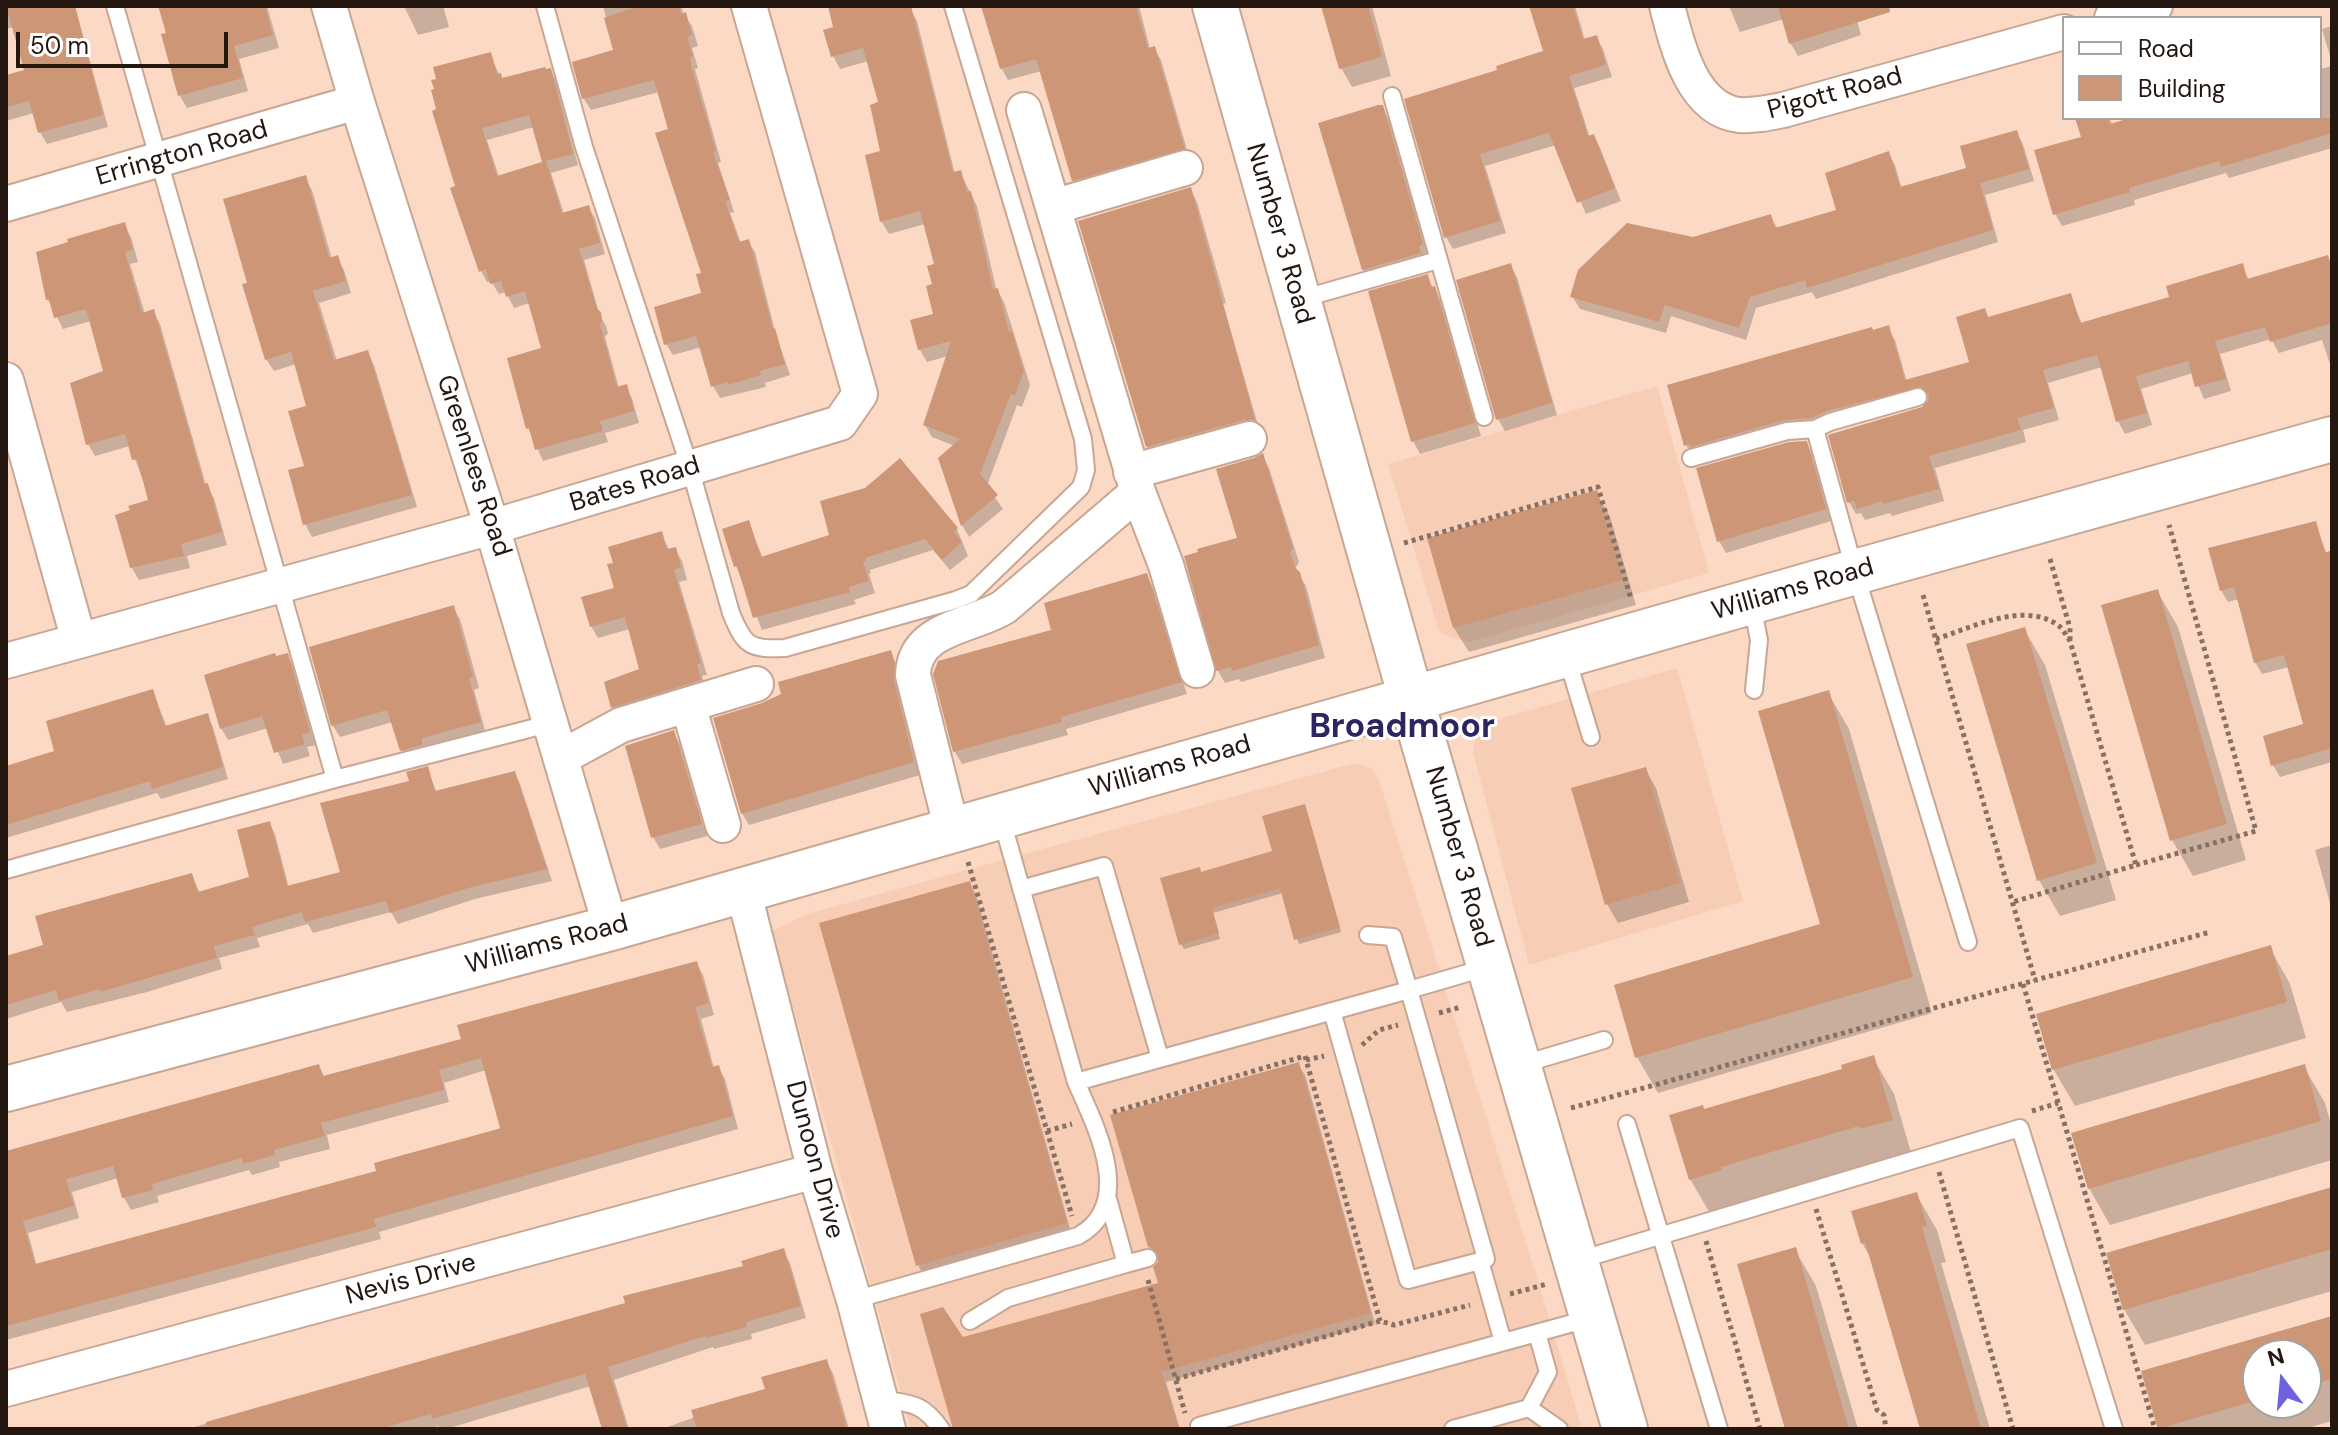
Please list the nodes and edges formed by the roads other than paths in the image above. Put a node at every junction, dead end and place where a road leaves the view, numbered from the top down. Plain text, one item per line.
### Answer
1 (115, 6) edge
2 (329, 6) edge
3 (545, 6) edge
4 (749, 6) edge
5 (953, 6) edge
6 (1215, 6) edge
7 (1667, 6) edge
8 (2155, 6) edge
9 (2119, 16) edge
10 (2062, 33) edge
11 (1392, 96) dead end
12 (357, 102) junction
13 (1024, 110) dead end
14 (158, 161) junction
15 (1185, 168) dead end
16 (6, 204) edge
17 (1053, 207) junction
18 (1438, 260) junction
19 (1298, 300) junction
20 (6, 380) edge
21 (1918, 397) dead end
22 (1484, 417) dead end
23 (1815, 429) junction
24 (1249, 439) dead end
25 (2332, 439) edge
26 (16, 458) edge
27 (1691, 458) dead end
28 (690, 468) junction
29 (1134, 482) junction
30 (492, 527) junction
31 (1855, 572) junction
32 (280, 586) junction
33 (1751, 601) junction
34 (79, 641) junction
35 (1566, 655) junction
36 (6, 661) edge
37 (1197, 670) dead end
38 (756, 684) dead end
39 (1754, 690) dead end
40 (1412, 699) junction
41 (688, 705) junction
42 (552, 723) junction
43 (1591, 737) dead end
44 (562, 757) junction
45 (335, 779) junction
46 (1000, 816) junction
47 (723, 825) dead end
48 (960, 846) junction
49 (6, 870) edge
50 (1021, 889) junction
51 (743, 890) junction
52 (611, 928) junction
53 (1368, 935) dead end
54 (1968, 942) dead end
55 (1490, 967) junction
56 (1409, 990) junction
57 (1332, 1011) junction
58 (1604, 1040) dead end
59 (1160, 1058) junction
60 (1519, 1066) junction
61 (1076, 1082) junction
62 (6, 1089) edge
63 (1627, 1124) dead end
64 (815, 1171) junction
65 (1108, 1199) junction
66 (1660, 1236) junction
67 (1480, 1261) junction
68 (1562, 1272) junction
69 (854, 1300) junction
70 (1593, 1318) junction
71 (970, 1321) dead end
72 (1537, 1333) junction
73 (1503, 1342) junction
74 (6, 1389) edge
75 (1529, 1408) junction
76 (884, 1414) edge
77 (941, 1429) edge
78 (1200, 1429) edge
79 (1453, 1429) edge
80 (1559, 1429) edge
81 (1625, 1429) edge
82 (1719, 1429) edge
83 (2114, 1429) edge

1 - 14 lane
2 - 12 street, Greenlees Road
3 - 28 lane
4 - 28 street, Bates Road
5 - 28 lane
6 - 19 street, Number 3 Road
7 - 10 street, Pigott Road
8 - 9 street
11 - 18 lane
12 - 14 street, Errington Road
12 - 30 street, Greenlees Road
13 - 17 street
14 - 16 street, Errington Road
14 - 32 lane
15 - 17 street
17 - 29 street
18 - 19 lane
18 - 22 lane
19 - 40 street, Number 3 Road
20 - 26 street
21 - 23 lane
23 - 27 lane
23 - 31 lane
24 - 29 street
25 - 31 street, Williams Road
26 - 34 street
28 - 30 street, Bates Road
29 - 37 street
29 - 48 street
30 - 32 street, Bates Road
30 - 42 street, Greenlees Road
31 - 33 street, Williams Road
31 - 54 lane
32 - 34 street, Bates Road
32 - 45 lane
33 - 35 street, Williams Road
33 - 39 lane
34 - 36 street, Bates Road
35 - 40 street, Williams Road
35 - 43 lane
38 - 41 street
40 - 46 street, Williams Road
40 - 55 street, Number 3 Road
41 - 44 street
41 - 47 street
42 - 44 street, Greenlees Road
42 - 45 lane
44 - 52 street, Greenlees Road
45 - 49 lane
46 - 48 street, Williams Road
46 - 50 lane
48 - 51 street, Williams Road
50 - 59 lane
50 - 61 lane
51 - 52 street, Williams Road
51 - 64 street, Dunoon Drive
52 - 62 street, Williams Road
53 - 56 lane
55 - 56 lane
55 - 60 street, Number 3 Road
56 - 57 lane
56 - 67 lane
57 - 59 lane
57 - 67 lane
58 - 60 lane
59 - 61 lane
60 - 68 street, Number 3 Road
61 - 65 lane
63 - 66 lane
64 - 69 street, Dunoon Drive
64 - 74 street, Nevis Drive
65 - 69 lane
65 - 71 lane
66 - 68 lane
66 - 82 lane
66 - 83 lane
67 - 73 lane
68 - 70 street, Number 3 Road
69 - 76 street, Dunoon Drive
70 - 72 lane
70 - 81 street, Number 3 Road
72 - 73 lane
72 - 75 lane
73 - 78 lane
75 - 79 lane
75 - 80 lane
76 - 77 lane

